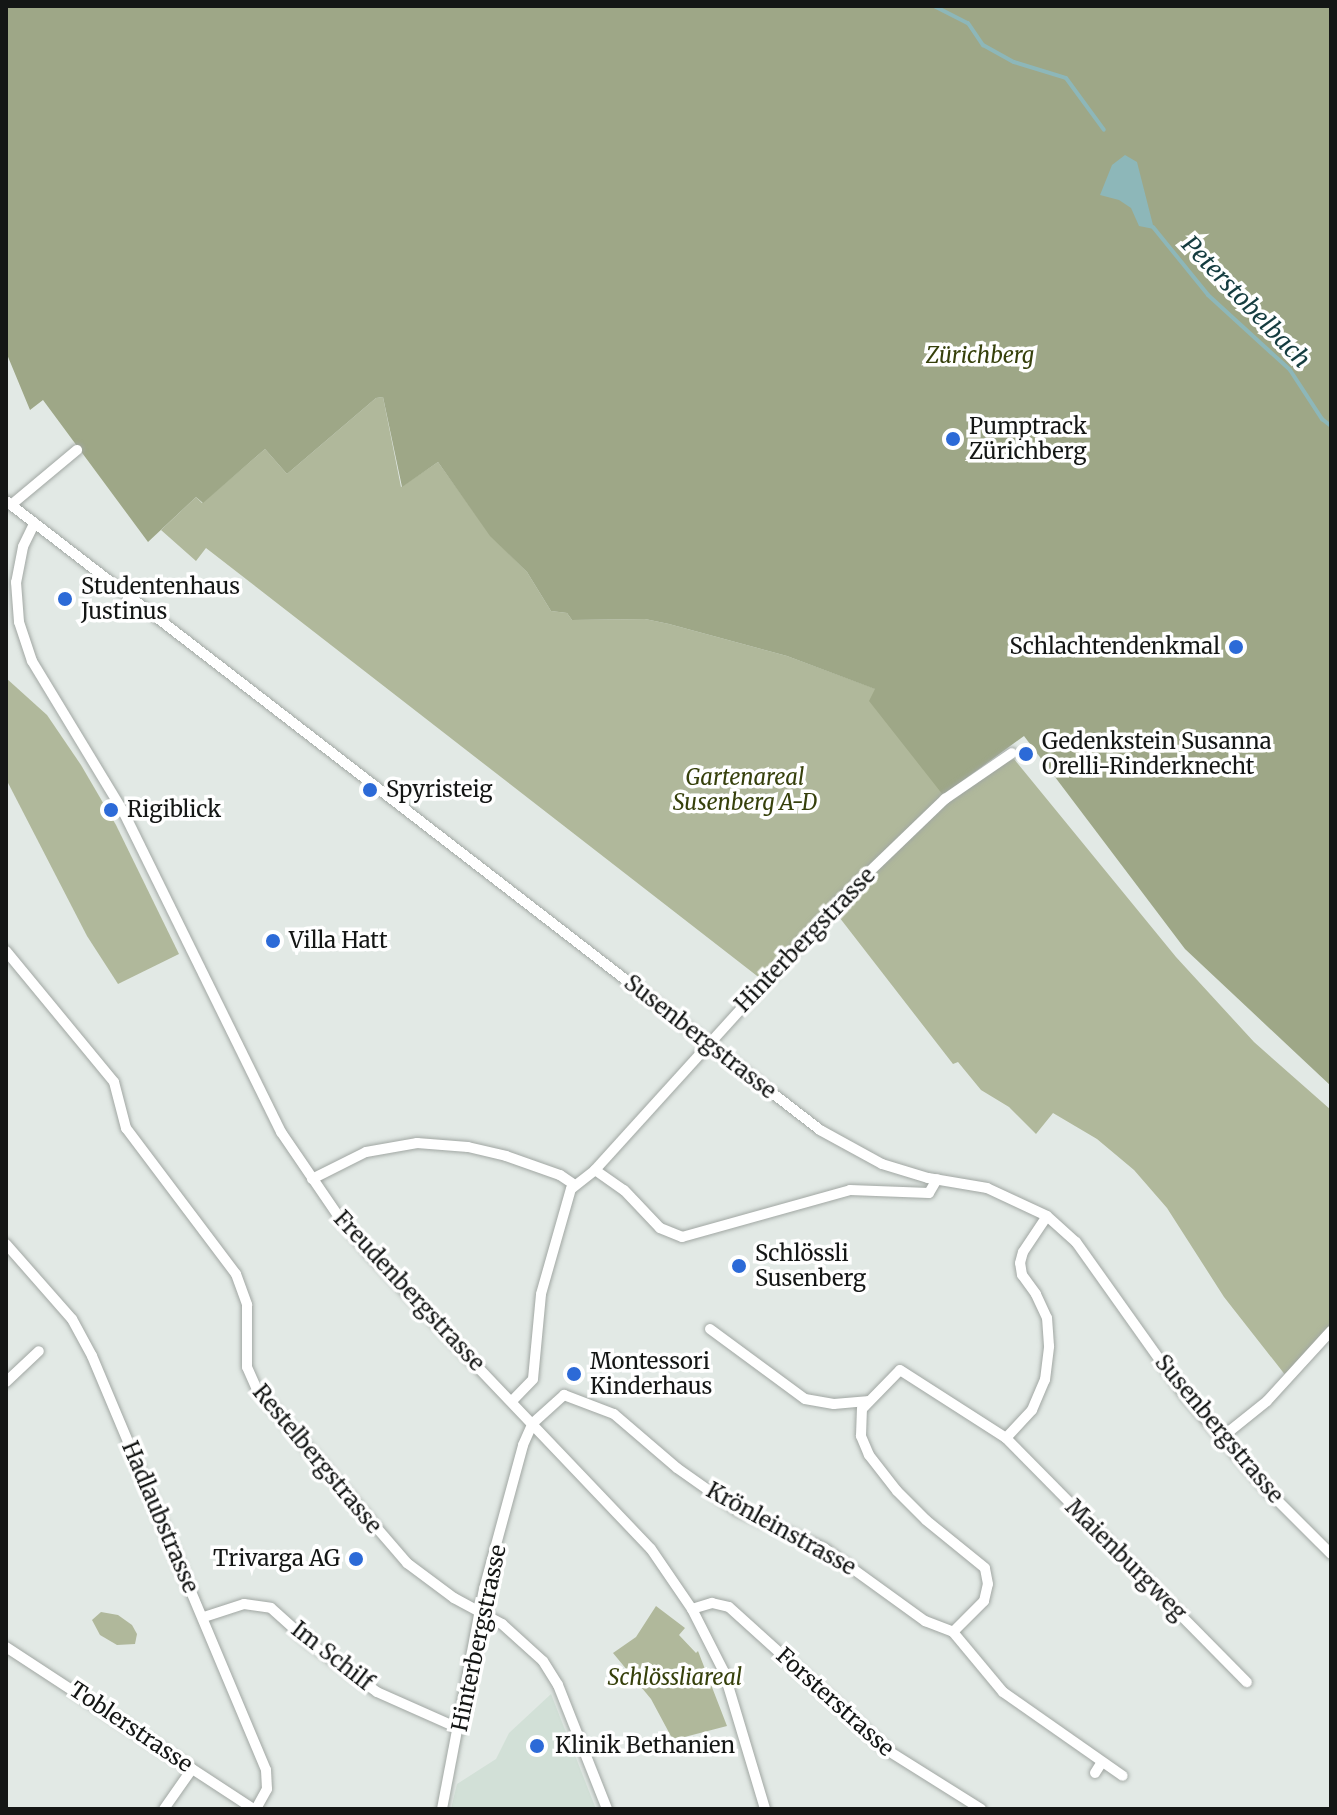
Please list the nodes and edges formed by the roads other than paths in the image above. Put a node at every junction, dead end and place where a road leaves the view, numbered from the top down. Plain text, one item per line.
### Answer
1 (77, 450) dead end
2 (8, 503) edge
3 (34, 524) junction
4 (1012, 753) dead end
5 (6, 951) edge
6 (708, 1043) junction
7 (595, 1170) junction
8 (312, 1179) junction
9 (937, 1179) junction
10 (575, 1185) junction
11 (1047, 1216) junction
12 (6, 1244) edge
13 (710, 1329) dead end
14 (1331, 1331) edge
15 (39, 1351) dead end
16 (6, 1382) edge
17 (512, 1401) junction
18 (867, 1401) junction
19 (533, 1423) junction
20 (1006, 1438) junction
21 (1221, 1438) junction
22 (1331, 1554) edge
23 (692, 1609) junction
24 (480, 1611) junction
25 (204, 1617) junction
26 (953, 1632) junction
27 (6, 1647) edge
28 (1247, 1682) dead end
29 (460, 1729) junction
30 (1102, 1762) junction
31 (192, 1769) junction
32 (1095, 1773) dead end
33 (1123, 1776) dead end
34 (164, 1809) edge
35 (255, 1809) edge
36 (442, 1809) edge
37 (607, 1809) edge
38 (765, 1809) edge
39 (981, 1809) edge

1 - 2 street
2 - 3 street, Susenbergstrasse
3 - 6 street, Susenbergstrasse
3 - 8 street, Freudenbergstrasse
4 - 6 street, Hinterbergstrasse
5 - 24 street, Restelbergstrasse
6 - 7 street, Hinterbergstrasse
6 - 9 street, Susenbergstrasse
7 - 9 street
7 - 10 street, Hinterbergstrasse
8 - 10 street
8 - 17 street, Freudenbergstrasse
9 - 11 street, Susenbergstrasse
10 - 17 street
11 - 20 street
11 - 21 street, Susenbergstrasse
12 - 25 street, Hadlaubstrasse
13 - 18 street
14 - 21 street
15 - 16 street
17 - 19 street, Freudenbergstrasse
18 - 20 street
18 - 26 street
19 - 23 street, Freudenbergstrasse
19 - 24 street, Hinterbergstrasse
19 - 26 street, Krönleinstrasse
20 - 28 street, Maienburgweg
21 - 22 street, Susenbergstrasse
23 - 38 street, Freudenbergstrasse
23 - 39 street, Forsterstrasse
24 - 29 street, Hinterbergstrasse
24 - 37 street, Restelbergstrasse
25 - 29 street, Im Schilf
25 - 35 street, Hadlaubstrasse
26 - 30 street
27 - 31 street, Toblerstrasse
29 - 36 street, Hinterbergstrasse
30 - 32 street
30 - 33 street
31 - 34 street
31 - 35 street, Toblerstrasse

